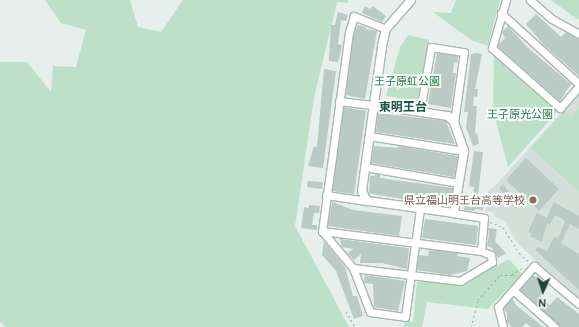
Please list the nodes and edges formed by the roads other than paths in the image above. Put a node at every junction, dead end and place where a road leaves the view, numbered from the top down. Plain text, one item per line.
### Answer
1 (411, 0) edge
2 (506, 0) edge
3 (530, 0) edge
4 (501, 13) junction
5 (386, 29) junction
6 (576, 29) edge
7 (579, 34) edge
8 (579, 85) edge
9 (339, 101) junction
10 (374, 105) junction
11 (420, 112) junction
12 (454, 122) junction
13 (369, 136) junction
14 (464, 151) junction
15 (365, 167) junction
16 (459, 183) junction
17 (326, 195) junction
18 (366, 201) junction
19 (420, 209) junction
20 (454, 213) junction
21 (322, 231) junction
22 (416, 244) junction
23 (481, 251) junction
24 (354, 268) junction
25 (411, 274) junction
26 (514, 290) junction
27 (579, 304) edge
28 (501, 326) edge
29 (555, 327) edge

1 - 5 street
2 - 4 street
3 - 6 street
4 - 8 street
4 - 8 street
5 - 9 street
5 - 10 street
6 - 7 street
9 - 10 street
9 - 17 street
10 - 11 street
10 - 13 street
11 - 12 street
11 - 12 street
12 - 14 street
13 - 14 street
13 - 15 street
14 - 16 street
15 - 16 street
15 - 18 street
16 - 20 street
17 - 18 street
17 - 21 street
18 - 19 street
19 - 20 street
19 - 22 street
20 - 23 street
21 - 22 street
21 - 24 street
22 - 23 street
22 - 25 street
23 - 25 street
24 - 25 street
24 - 25 street
26 - 27 street
26 - 28 street
26 - 29 street

